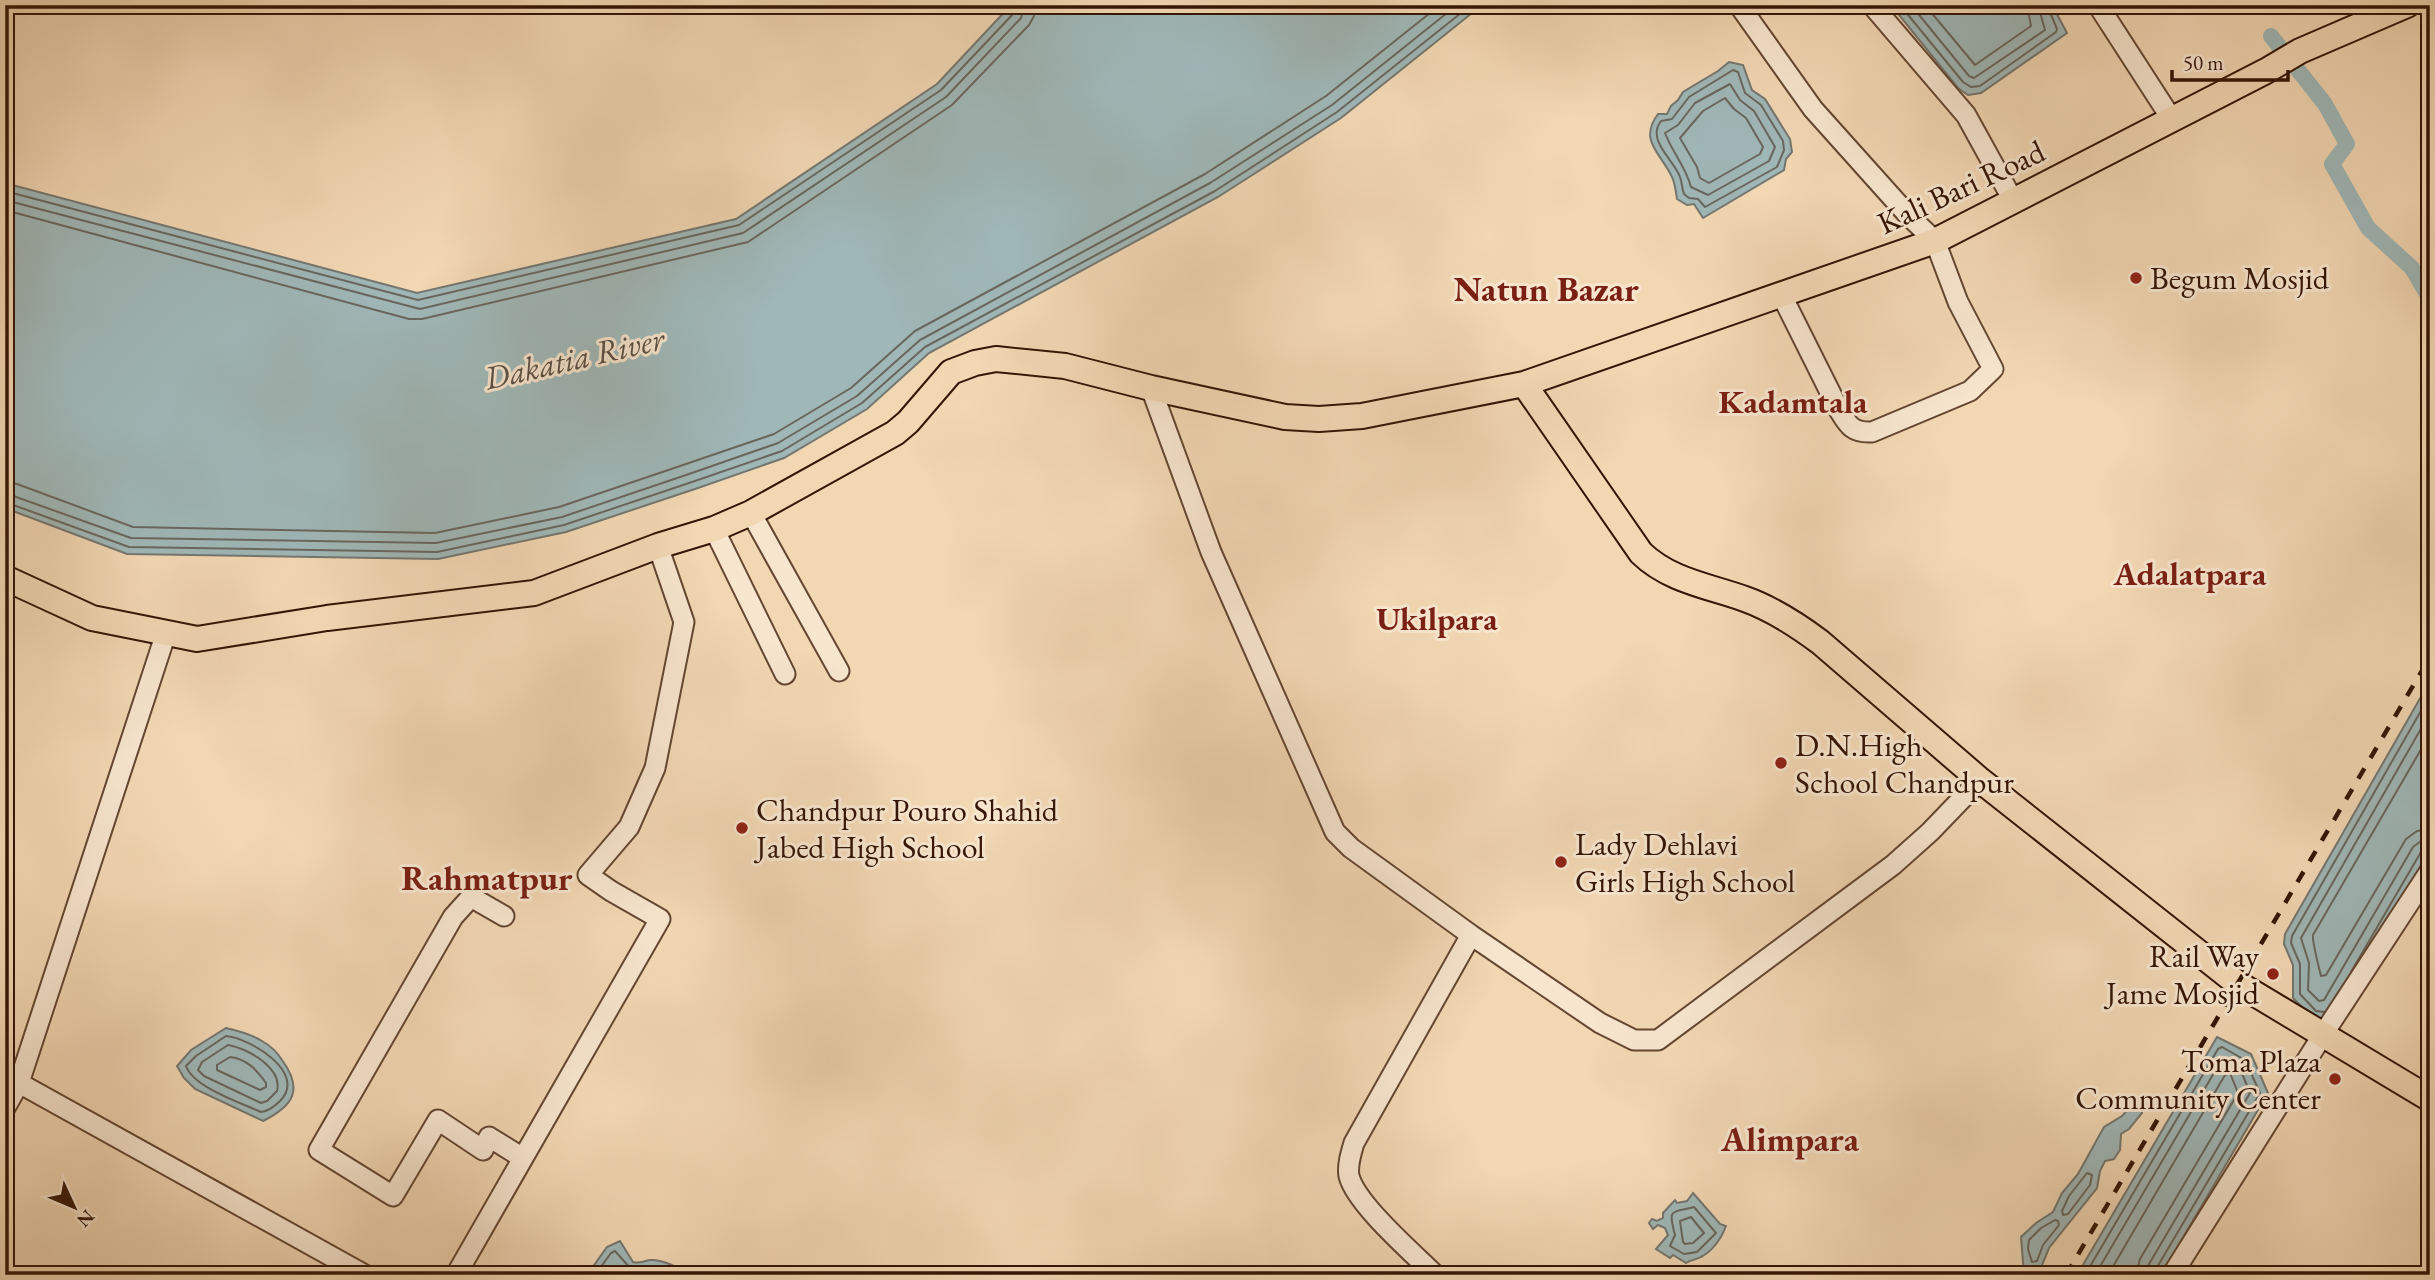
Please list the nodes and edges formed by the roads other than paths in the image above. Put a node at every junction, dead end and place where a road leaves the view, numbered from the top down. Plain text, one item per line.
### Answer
1 (1739, 5) edge
2 (1872, 5) edge
3 (2098, 5) edge
4 (2407, 5) edge
5 (2171, 118) junction
6 (2014, 202) junction
7 (1935, 242) junction
8 (1782, 296) junction
9 (1524, 384) junction
10 (1151, 388) junction
11 (751, 513) junction
12 (714, 529) junction
13 (659, 546) junction
14 (5, 578) edge
15 (166, 633) junction
16 (839, 671) dead end
17 (785, 674) dead end
18 (1980, 780) junction
19 (2430, 871) edge
20 (503, 916) dead end
21 (1471, 935) junction
22 (2322, 1035) junction
23 (14, 1079) edge
24 (2430, 1099) edge
25 (5, 1108) edge
26 (523, 1158) junction
27 (365, 1275) edge
28 (456, 1275) edge
29 (1435, 1275) edge
30 (2172, 1275) edge

1 - 7 street
2 - 6 street
3 - 5 street
4 - 5 main road, Kali Bari Road
5 - 6 main road, Kali Bari Road
6 - 7 main road, Kali Bari Road
7 - 8 main road, Kali Bari Road
7 - 8 street
8 - 9 main road, Kali Bari Road
9 - 10 main road, Kali Bari Road
9 - 18 main road
10 - 11 main road, Kali Bari Road
10 - 21 street
11 - 12 main road, Kali Bari Road
11 - 16 street
12 - 13 main road, Kali Bari Road
12 - 17 street
13 - 15 main road, Kali Bari Road
13 - 26 street
14 - 15 main road, Kali Bari Road
15 - 23 street
18 - 21 street
18 - 22 main road
19 - 22 street
20 - 26 street
21 - 29 street
22 - 24 main road
22 - 30 street
23 - 25 street
23 - 27 street
26 - 28 street

